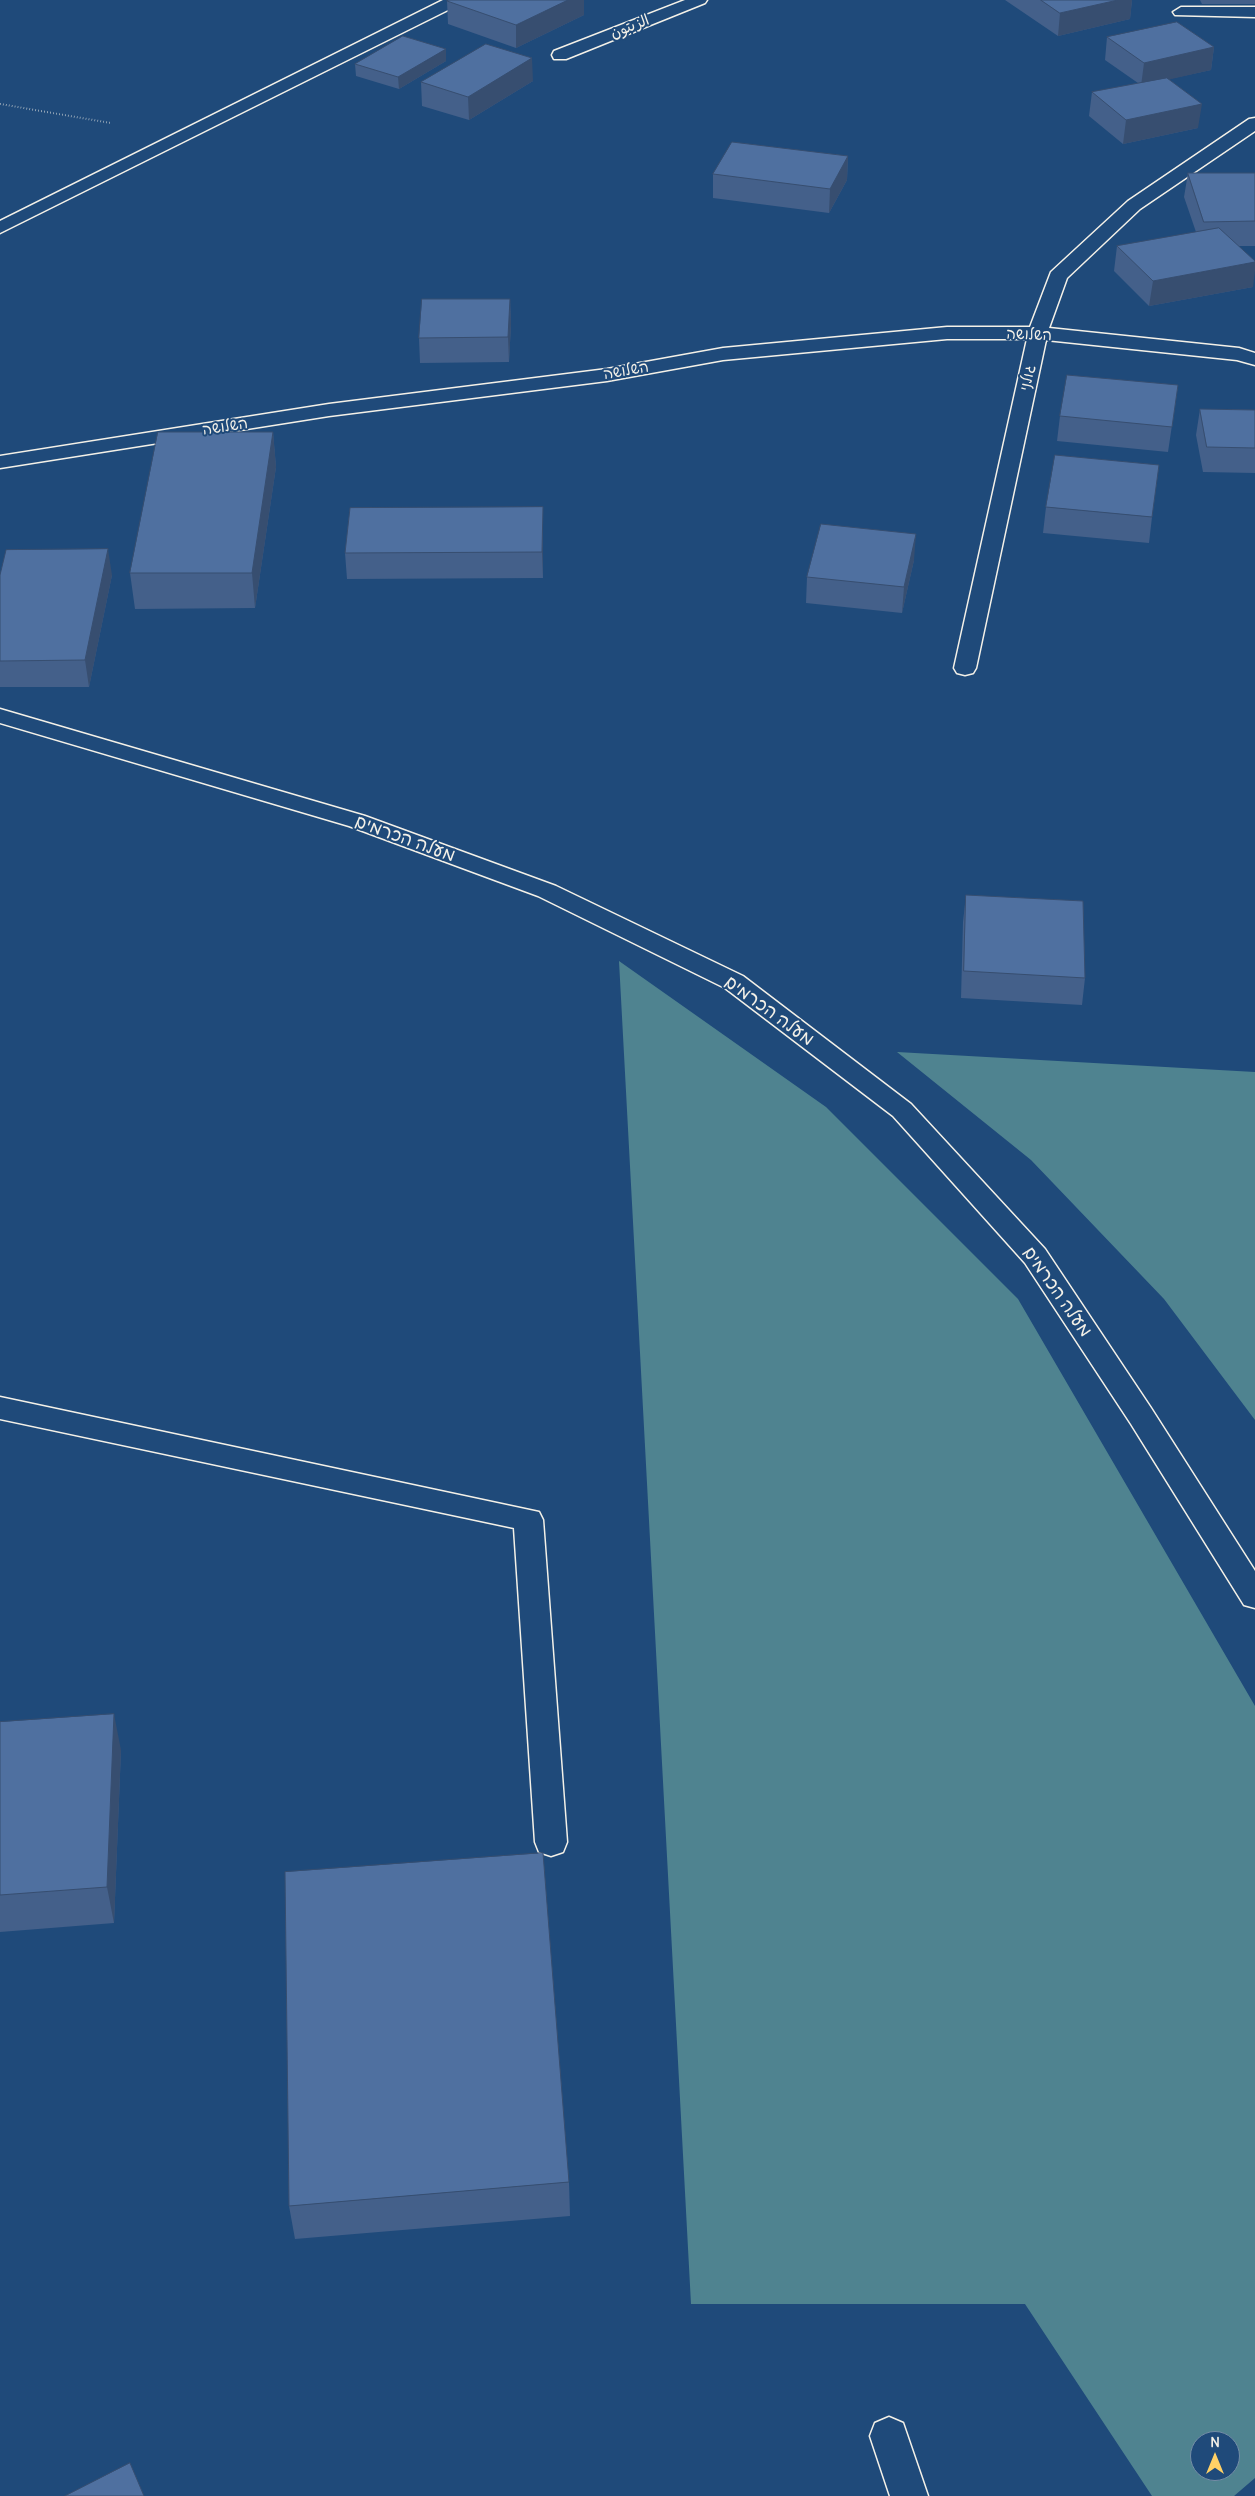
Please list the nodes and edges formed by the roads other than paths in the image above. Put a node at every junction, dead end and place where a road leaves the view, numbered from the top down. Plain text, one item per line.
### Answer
1 (456, 0) edge
2 (699, 0) edge
3 (1181, 12) dead end
4 (1255, 12) edge
5 (560, 55) dead end
6 (1255, 123) edge
7 (0, 228) edge
8 (1038, 334) junction
9 (1255, 343) edge
10 (1247, 357) edge
11 (0, 462) edge
12 (965, 668) dead end
13 (0, 716) edge
14 (0, 1408) edge
15 (1255, 1596) edge
16 (551, 1842) dead end
17 (889, 2436) dead end
18 (910, 2496) edge

1 - 7 street
2 - 5 street, الزيتون
3 - 4 street
6 - 8 street, גולני
8 - 10 street, השלושה
8 - 11 street, השלושה
8 - 12 street, גולני
9 - 10 street
13 - 15 street, מעלה הכרמים
14 - 16 street
17 - 18 street

